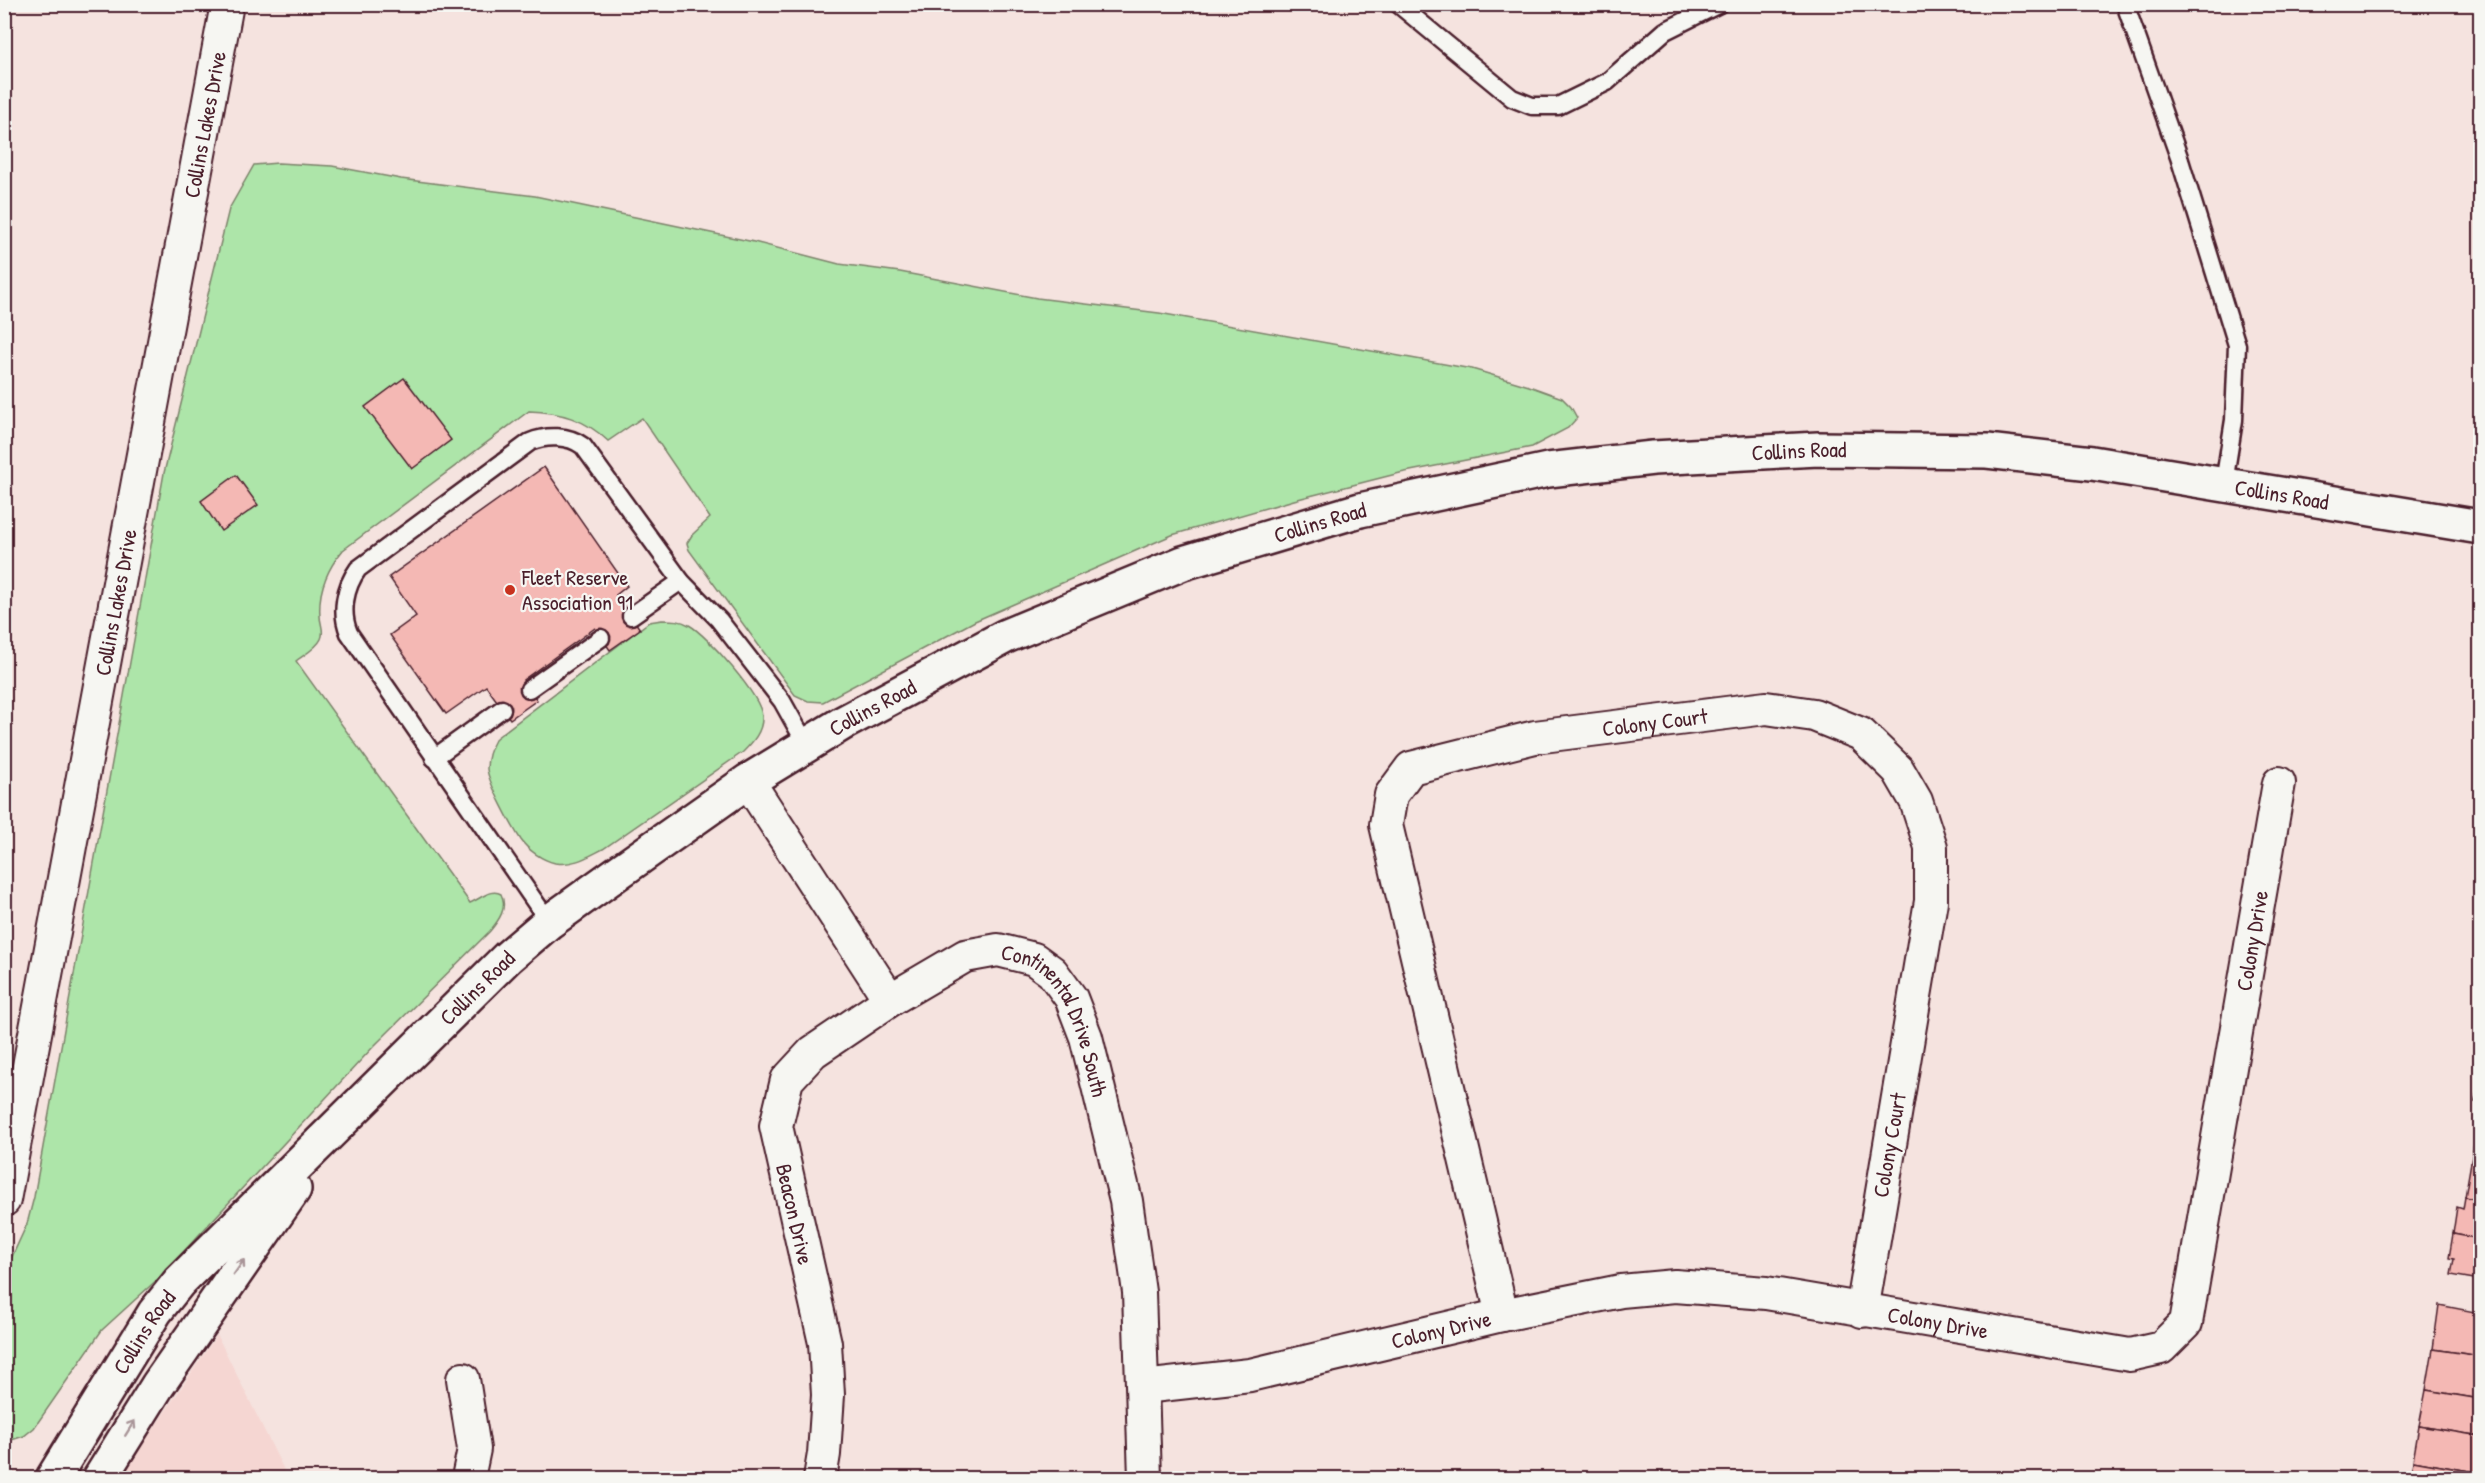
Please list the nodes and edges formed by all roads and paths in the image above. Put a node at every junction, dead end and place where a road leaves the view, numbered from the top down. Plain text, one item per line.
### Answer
1 (227, 4) edge
2 (1398, 4) edge
3 (1719, 4) edge
4 (2125, 4) edge
5 (2224, 483) junction
6 (2481, 526) edge
7 (681, 581) junction
8 (631, 616) dead end
9 (601, 638) dead end
10 (529, 689) dead end
11 (502, 709) dead end
12 (806, 744) junction
13 (434, 758) junction
14 (748, 781) junction
15 (2279, 783) dead end
16 (549, 922) junction
17 (890, 1000) junction
18 (335, 1128) junction
19 (4, 1200) edge
20 (1862, 1311) junction
21 (1502, 1315) junction
22 (463, 1378) dead end
23 (1143, 1387) junction
24 (53, 1479) edge
25 (100, 1479) edge
26 (468, 1479) edge
27 (820, 1479) edge
28 (1145, 1479) edge

1 - 19 street, Collins Lakes Drive
2 - 3 lane
4 - 5 lane
5 - 6 street, Collins Road
5 - 12 street, Collins Road
7 - 8 lane
7 - 12 lane
7 - 13 lane
9 - 10 lane
11 - 13 lane
12 - 14 street, Collins Road
13 - 16 lane
14 - 16 street, Collins Road
14 - 17 street
15 - 20 street, Colony Drive
16 - 18 street, Collins Road
17 - 23 street, Continental Drive South
17 - 27 street, Beacon Drive
18 - 24 street, Collins Road
25 -> 18 street, Collins Road
20 - 21 street, Colony Drive
20 - 21 street, Colony Court
21 - 23 street, Colony Drive
22 - 26 street
23 - 28 street, Continental Drive South

